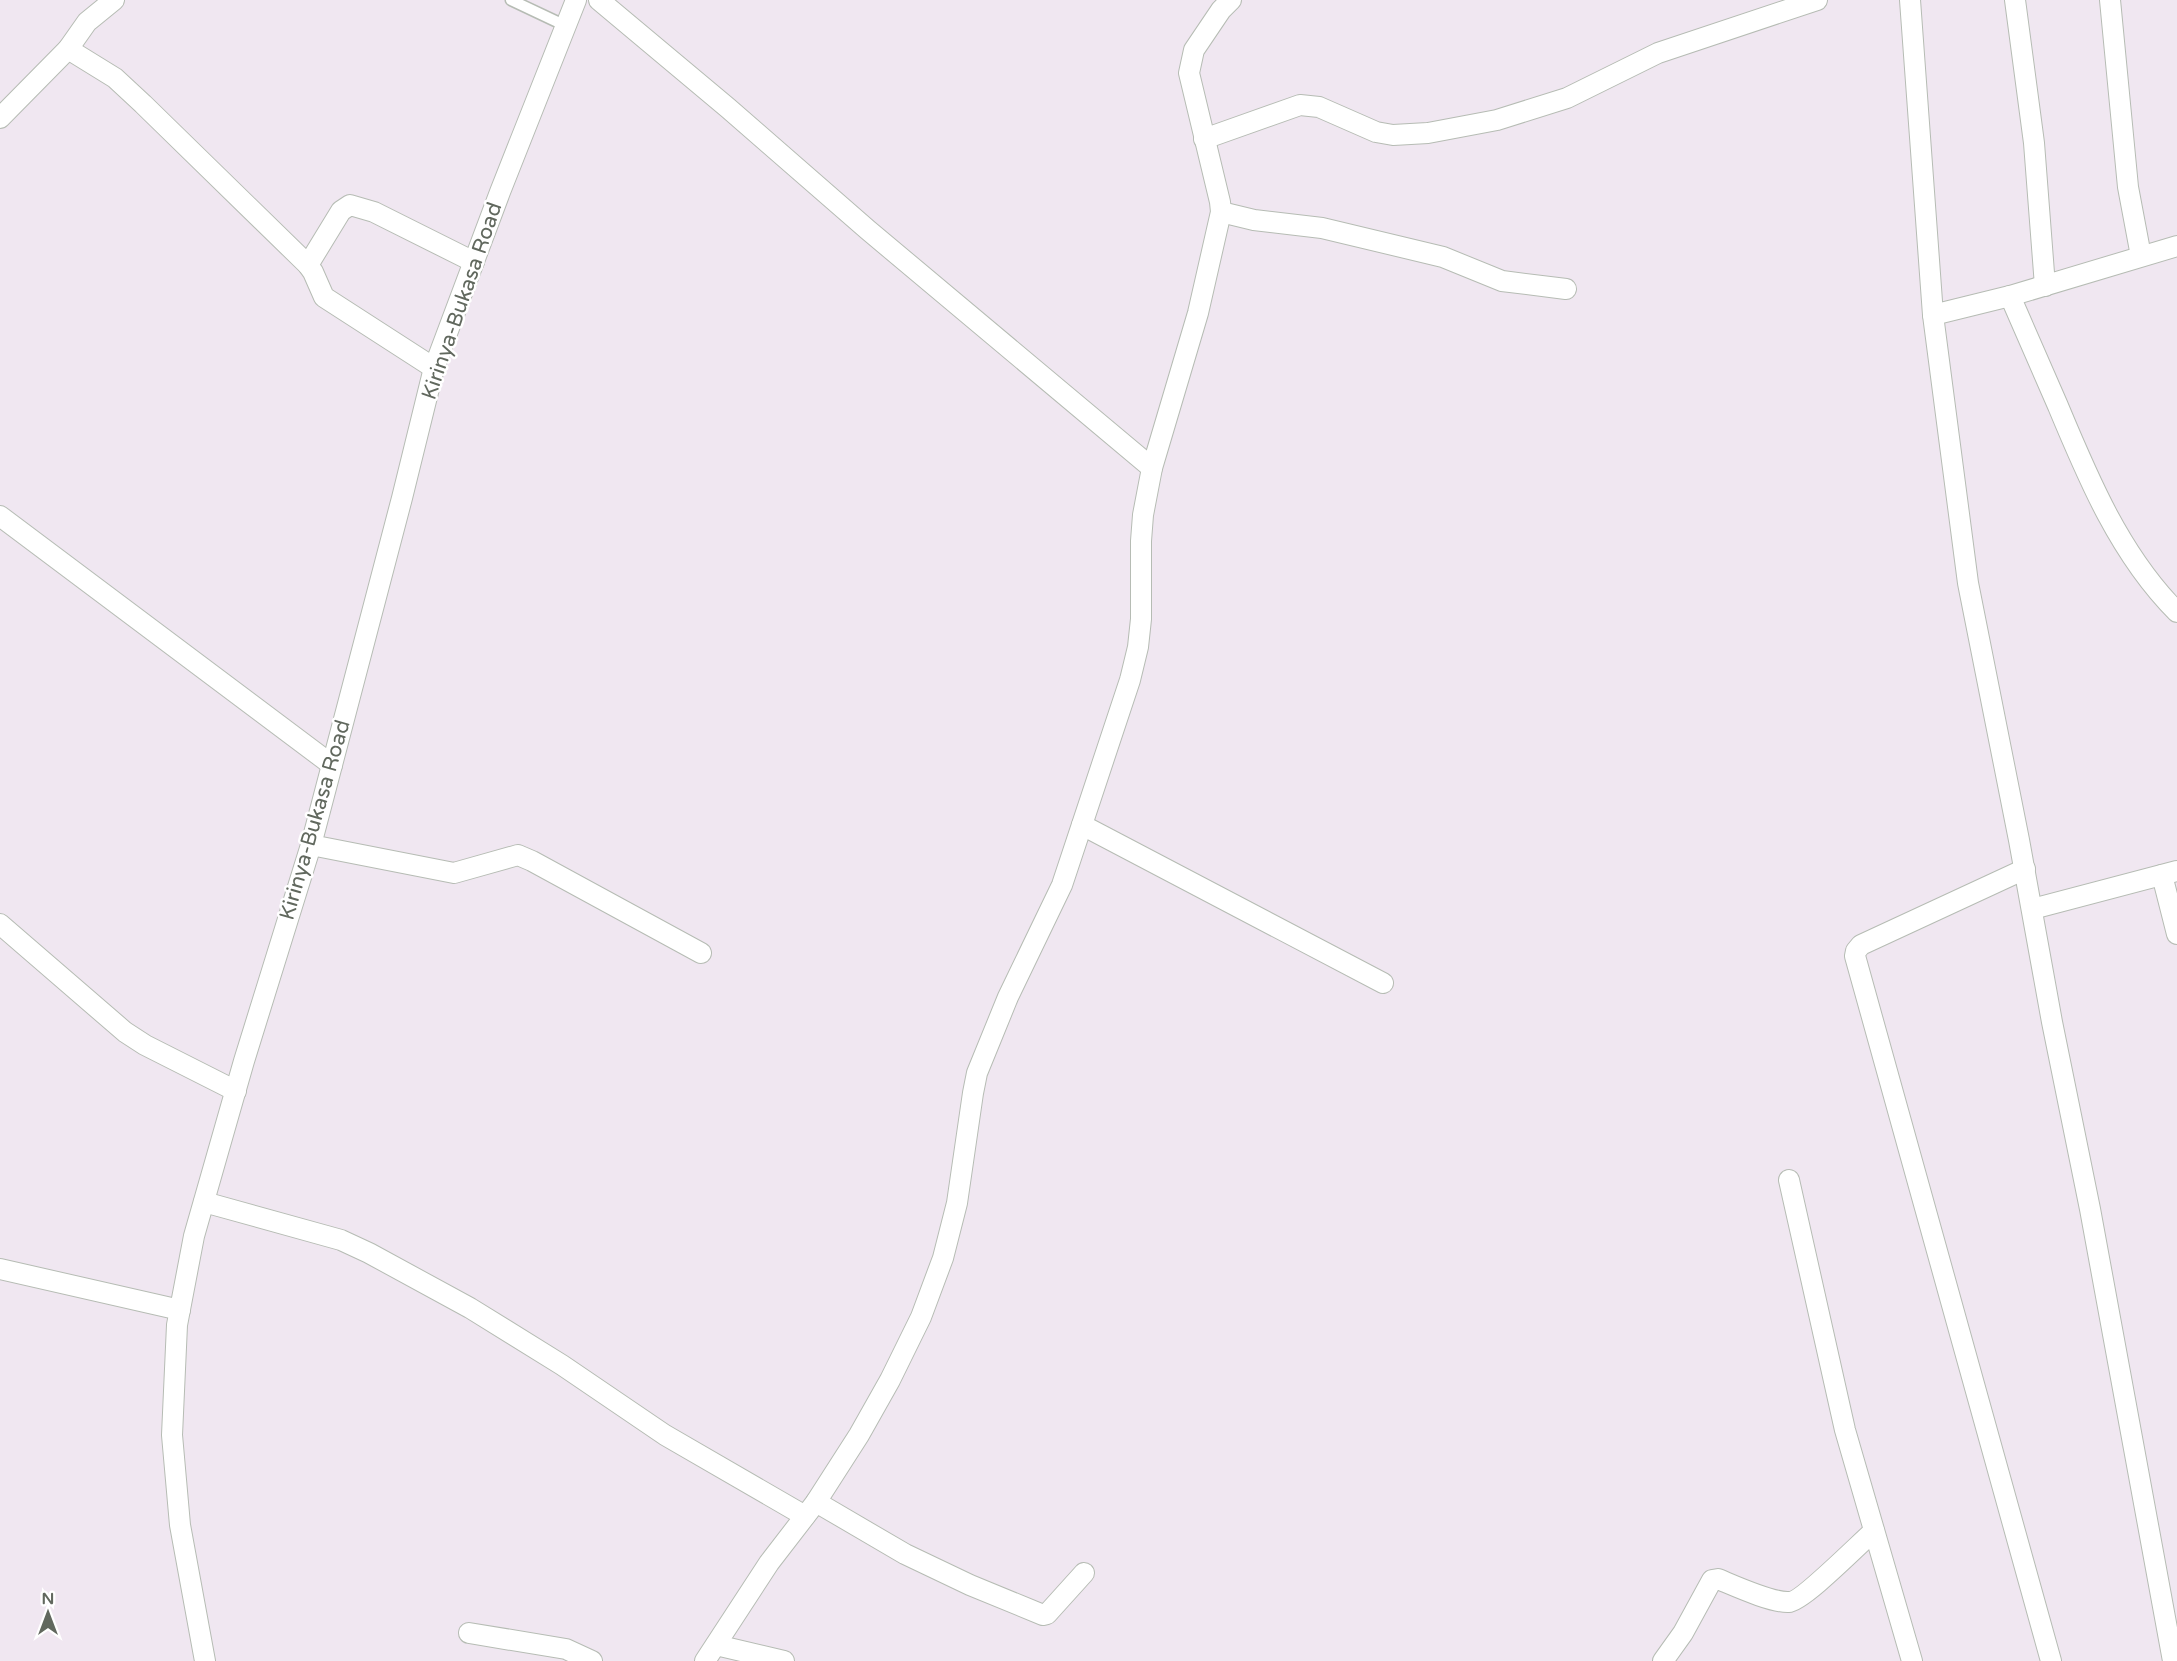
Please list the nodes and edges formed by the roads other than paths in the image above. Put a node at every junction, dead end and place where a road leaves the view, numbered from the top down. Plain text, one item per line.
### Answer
1 (114, 0) edge
2 (512, 0) edge
3 (576, 0) edge
4 (599, 0) edge
5 (1231, 0) edge
6 (1817, 0) edge
7 (1910, 0) edge
8 (2015, 0) edge
9 (2110, 0) edge
10 (566, 26) junction
11 (68, 49) junction
12 (0, 118) edge
13 (1204, 139) junction
14 (1221, 212) junction
15 (2177, 246) edge
16 (2141, 256) junction
17 (474, 262) junction
18 (308, 265) junction
19 (2045, 286) junction
20 (1566, 289) dead end
21 (2010, 296) junction
22 (1933, 315) junction
23 (434, 368) junction
24 (1152, 468) junction
25 (0, 516) edge
26 (2177, 612) edge
27 (332, 765) junction
28 (1082, 825) junction
29 (311, 845) junction
30 (2025, 869) junction
31 (2169, 873) edge
32 (2032, 909) junction
33 (0, 924) edge
34 (2177, 934) edge
35 (701, 953) dead end
36 (1383, 983) dead end
37 (236, 1091) junction
38 (1790, 1180) dead end
39 (204, 1202) junction
40 (0, 1269) edge
41 (180, 1310) junction
42 (811, 1509) junction
43 (1874, 1531) junction
44 (1084, 1573) dead end
45 (2172, 1622) edge
46 (469, 1633) dead end
47 (716, 1645) junction
48 (205, 1661) edge
49 (592, 1661) edge
50 (705, 1661) edge
51 (784, 1661) edge
52 (1663, 1661) edge
53 (1912, 1661) edge
54 (2051, 1661) edge
55 (2173, 1661) edge

1 - 11 street
2 - 10 lane
3 - 10 street, Kirinya-Bukasa Road
4 - 24 street
5 - 13 street
6 - 13 street
7 - 22 street
8 - 19 street
9 - 16 street
10 - 17 street, Kirinya-Bukasa Road
11 - 12 street
11 - 18 street
13 - 14 street
14 - 20 street
14 - 24 street
15 - 16 street
16 - 19 street
17 - 18 street
17 - 23 street, Kirinya-Bukasa Road
18 - 23 street
19 - 21 street
21 - 22 street
21 - 26 street
22 - 30 street
23 - 27 street, Kirinya-Bukasa Road
24 - 28 street
25 - 27 street
27 - 29 street, Kirinya-Bukasa Road
28 - 36 street
28 - 42 street
29 - 35 street
29 - 37 street, Kirinya-Bukasa Road
30 - 32 street
30 - 54 street
31 - 32 street
31 - 34 street
32 - 45 street
33 - 37 street
37 - 39 street, Kirinya-Bukasa Road
38 - 43 street
39 - 41 street, Kirinya-Bukasa Road
39 - 42 street
40 - 41 street
41 - 48 street, Kirinya-Bukasa Road
42 - 44 street
42 - 47 street
43 - 52 street
43 - 53 street
45 - 55 street
46 - 49 street
47 - 50 street
47 - 51 street

